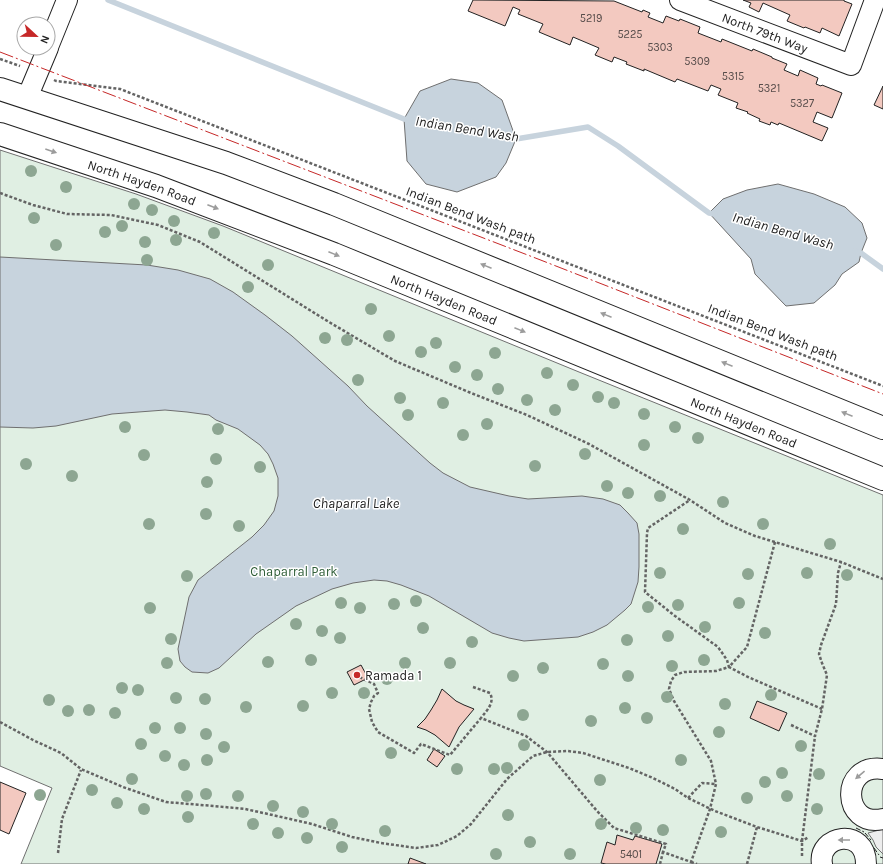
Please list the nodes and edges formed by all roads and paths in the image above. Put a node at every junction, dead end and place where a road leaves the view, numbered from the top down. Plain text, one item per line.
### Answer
1 (67, 0) edge
2 (680, 0) edge
3 (875, 0) edge
4 (56, 28) edge
5 (45, 56) edge
6 (0, 59) edge
7 (23, 67) dead end
8 (53, 78) dead end
9 (0, 89) edge
10 (27, 98) junction
11 (0, 134) edge
12 (0, 193) edge
13 (883, 386) edge
14 (883, 428) edge
15 (883, 479) edge
16 (690, 500) junction
17 (775, 542) junction
18 (841, 562) junction
19 (883, 579) edge
20 (729, 667) junction
21 (355, 675) dead end
22 (473, 687) dead end
23 (822, 709) junction
24 (481, 718) junction
25 (0, 722) edge
26 (791, 725) dead end
27 (815, 736) junction
28 (547, 752) junction
29 (81, 769) junction
30 (883, 769) edge
31 (716, 784) junction
32 (688, 798) junction
33 (710, 809) junction
34 (883, 819) edge
35 (757, 827) junction
36 (809, 837) dead end
37 (802, 841) junction
38 (663, 852) junction
39 (58, 854) dead end
40 (802, 856) dead end
41 (691, 862) junction
42 (660, 864) edge
43 (697, 864) edge
44 (747, 864) edge
45 (822, 864) edge
46 (866, 864) edge

1 - 4 street
2 - 3 street, North 79th Way
5 - 10 street
6 - 7 path
8 - 13 path, Indian Bend Wash path
9 - 10 main road
14 -> 10 main road
11 -> 15 main road, North Hayden Road
12 - 16 path
16 - 17 path
16 - 20 path
17 - 18 path
17 - 20 path
18 - 19 path
18 - 23 path
20 - 23 path
20 - 31 path
21 - 24 path
22 - 24 path
23 - 27 path
24 - 28 path
25 - 29 path
26 - 27 path
27 - 37 path
28 - 29 path
28 - 32 path
28 - 38 path
29 - 39 path
30 -> 34 street
31 - 32 path
31 - 33 path
32 - 33 path
33 - 35 path
33 - 41 path
35 - 37 path
35 - 44 path
36 - 37 path
37 - 40 path
38 - 41 path
38 - 42 path
41 - 43 path
46 -> 45 street

